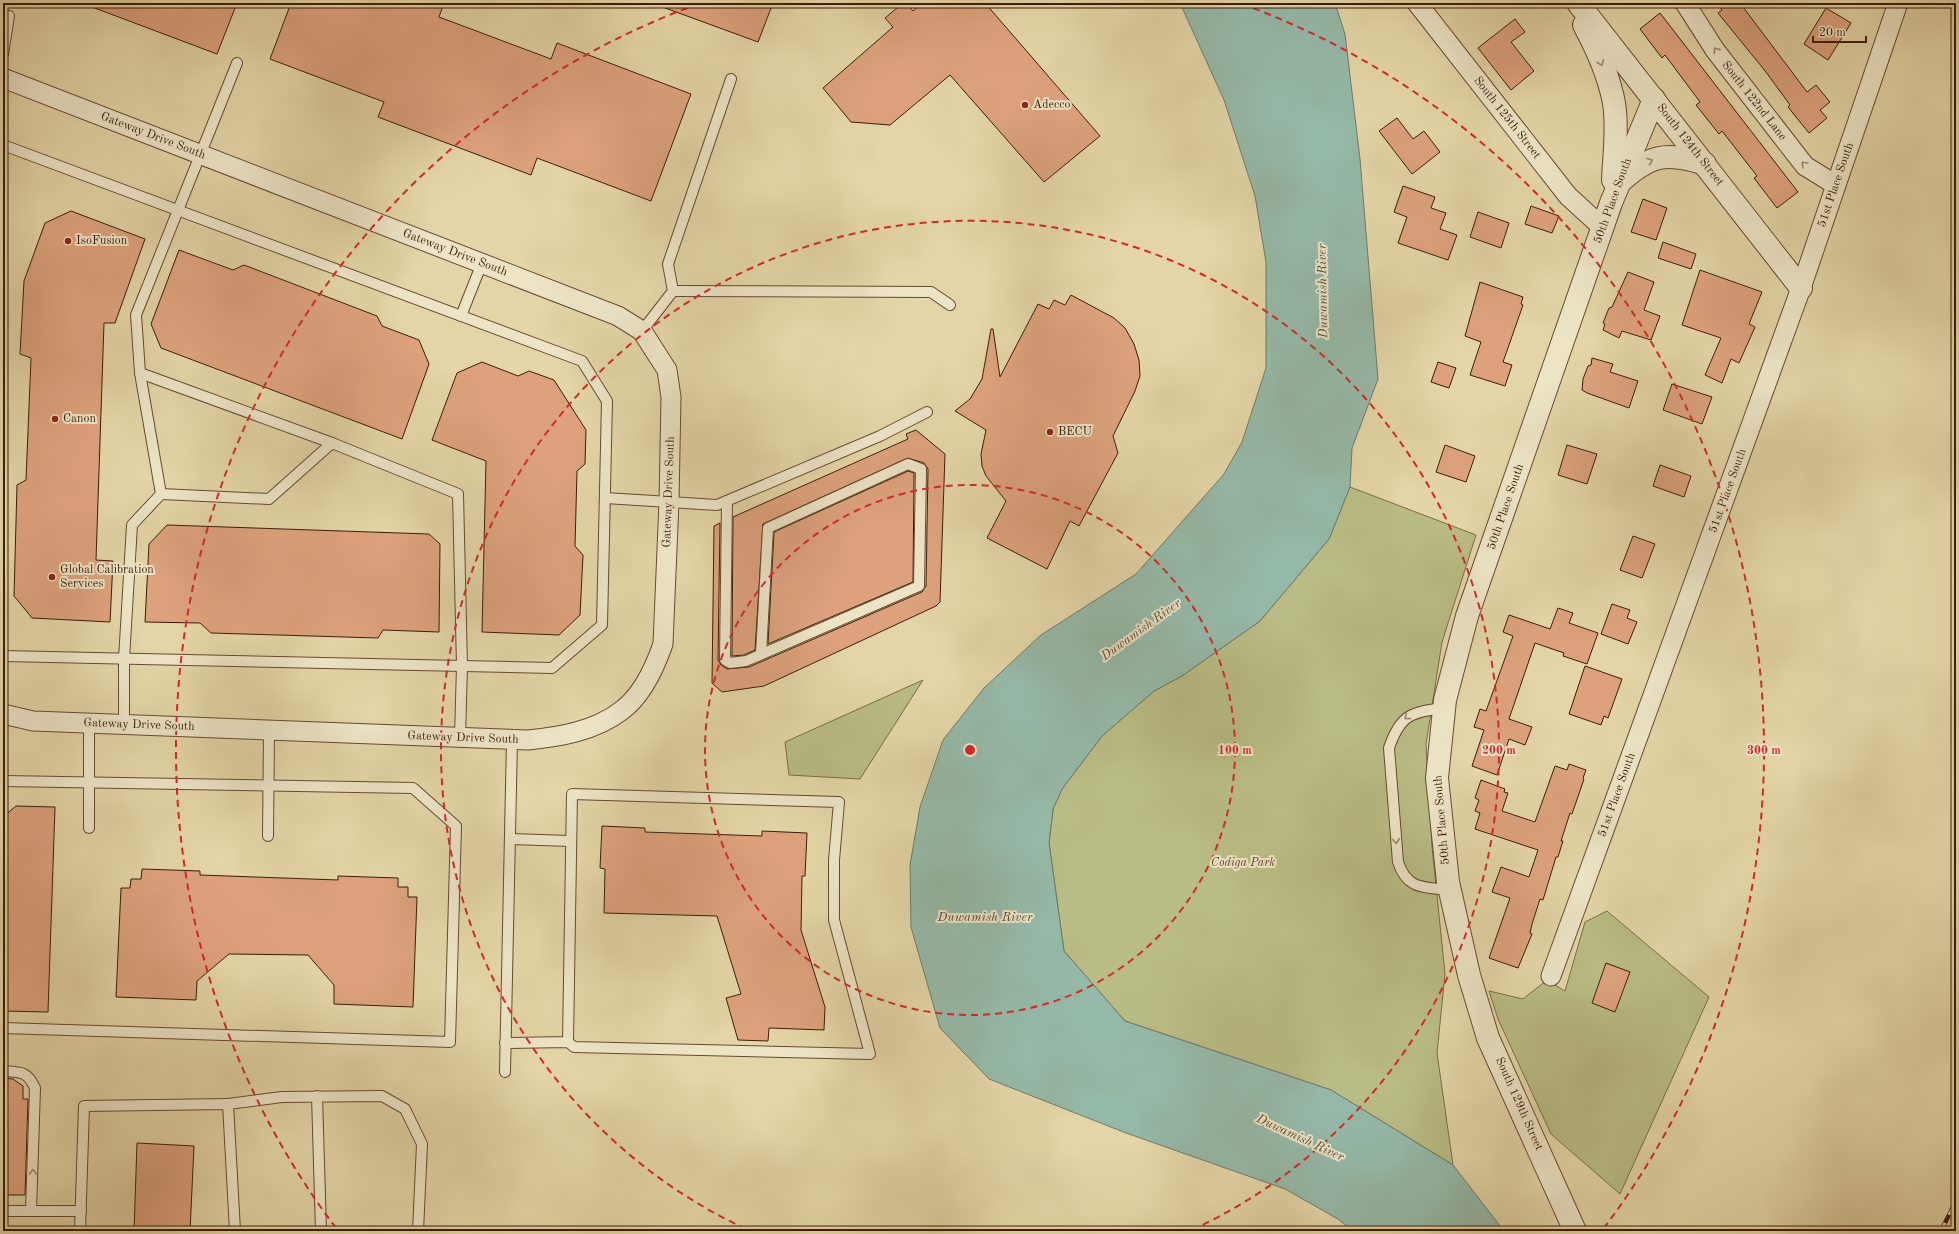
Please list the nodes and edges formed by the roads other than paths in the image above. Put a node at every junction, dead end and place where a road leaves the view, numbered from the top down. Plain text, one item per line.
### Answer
1 (1416, 3) edge
2 (1571, 3) edge
3 (1578, 3) edge
4 (1685, 3) edge
5 (1898, 3) edge
6 (9, 16) dead end
7 (3, 54) edge
8 (237, 63) dead end
9 (3, 78) edge
10 (731, 79) dead end
11 (1654, 99) junction
12 (1615, 126) junction
13 (3, 145) edge
14 (202, 154) junction
15 (1705, 164) junction
16 (1836, 186) junction
17 (1615, 193) junction
18 (178, 210) junction
19 (1603, 228) junction
20 (482, 263) junction
21 (1801, 288) junction
22 (673, 291) junction
23 (950, 305) dead end
24 (461, 316) junction
25 (642, 331) junction
26 (140, 373) junction
27 (927, 412) dead end
28 (332, 443) junction
29 (161, 494) junction
30 (605, 498) junction
31 (727, 500) junction
32 (669, 502) junction
33 (761, 654) junction
34 (3, 656) edge
35 (124, 659) junction
36 (462, 666) junction
37 (1444, 708) junction
38 (3, 714) edge
39 (89, 723) junction
40 (124, 724) junction
41 (270, 731) junction
42 (460, 737) junction
43 (512, 739) junction
44 (3, 781) edge
45 (89, 782) junction
46 (268, 786) junction
47 (90, 828) dead end
48 (268, 836) dead end
49 (510, 839) junction
50 (571, 841) junction
51 (1450, 890) junction
52 (1469, 974) joint
53 (1551, 976) dead end
54 (3, 1028) edge
55 (568, 1042) junction
56 (505, 1043) junction
57 (3, 1071) edge
58 (504, 1072) dead end
59 (317, 1096) junction
60 (228, 1104) junction
61 (3, 1211) edge
62 (31, 1211) junction
63 (81, 1211) junction
64 (80, 1231) edge
65 (235, 1231) edge
66 (321, 1231) edge
67 (418, 1231) edge
68 (1575, 1231) edge

1 - 19 street, South 125th Street
2 -> 12 street
3 - 11 street, South 124th Street
16 -> 4 street, South 122nd Lane
5 - 16 street, 51st Place South
6 - 7 lane
8 - 14 lane
9 - 14 street, Gateway Drive South
10 - 22 lane
11 - 12 street
11 - 15 street, South 124th Street
11 - 17 street, 50th Place South
12 - 17 street
13 - 18 lane
14 - 18 lane
14 - 20 street, Gateway Drive South
17 -> 15 street
15 - 21 street, South 124th Street
16 - 21 street, 51st Place South
17 - 19 street, 50th Place South
18 - 24 lane
18 - 26 lane
19 - 37 street, 50th Place South
20 - 24 lane
20 - 25 street, Gateway Drive South
21 - 53 street, 51st Place South
22 - 23 lane
22 - 25 lane
24 - 30 lane
25 - 32 street, Gateway Drive South
26 - 28 lane
26 - 29 lane
27 - 31 lane
28 - 29 lane
28 - 36 lane
29 - 35 lane
30 - 32 lane
30 - 36 lane
31 - 32 lane
31 - 33 lane
32 - 43 street, Gateway Drive South
33 - 33 lane
34 - 35 lane
35 - 36 lane
35 - 40 lane
36 - 42 lane
37 - 51 street, 50th Place South
37 -> 51 lane
38 - 39 street, Gateway Drive South
39 - 40 street, Gateway Drive South
39 - 45 lane
40 - 41 street, Gateway Drive South
41 - 42 street, Gateway Drive South
41 - 46 lane
42 - 43 street, Gateway Drive South
43 - 49 lane
44 - 45 lane
45 - 46 lane
45 - 47 lane
46 - 48 lane
46 - 54 lane
49 - 50 lane
49 - 56 lane
50 - 55 lane
50 - 55 lane
51 - 52 street, 50th Place South
52 - 68 street, South 129th Street
55 - 56 lane
56 - 58 lane
62 -> 57 lane
59 - 60 lane
59 - 66 lane
59 - 67 lane
60 - 63 lane
60 - 65 lane
61 - 62 lane
62 - 63 lane
63 - 64 lane

